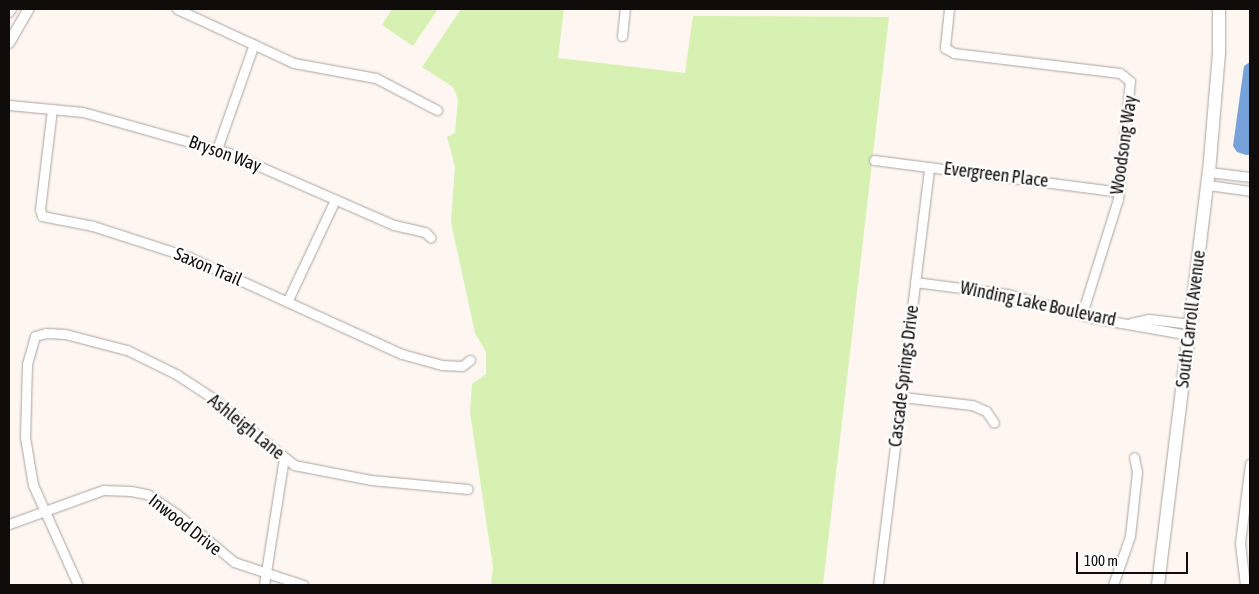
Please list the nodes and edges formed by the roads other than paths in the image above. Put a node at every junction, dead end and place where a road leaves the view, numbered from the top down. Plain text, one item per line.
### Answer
1 (11, 9) edge
2 (29, 9) edge
3 (177, 9) edge
4 (625, 9) edge
5 (950, 9) edge
6 (1219, 9) edge
7 (1226, 9) edge
8 (9, 12) edge
9 (622, 36) dead end
10 (9, 43) edge
11 (254, 44) junction
12 (1219, 52) junction
13 (9, 105) edge
14 (52, 109) junction
15 (437, 110) dead end
16 (217, 149) junction
17 (874, 160) dead end
18 (930, 167) junction
19 (1250, 177) edge
20 (1208, 179) junction
21 (1250, 191) edge
22 (1119, 192) junction
23 (335, 200) junction
24 (431, 238) dead end
25 (915, 282) junction
26 (287, 302) junction
27 (1082, 314) junction
28 (1190, 330) junction
29 (470, 360) dead end
30 (902, 396) junction
31 (994, 423) dead end
32 (1134, 457) dead end
33 (284, 458) junction
34 (1250, 464) edge
35 (468, 489) dead end
36 (44, 511) junction
37 (9, 524) edge
38 (266, 574) junction
39 (78, 585) edge
40 (264, 585) edge
41 (303, 585) edge
42 (878, 585) edge
43 (1113, 585) edge
44 (1158, 585) edge
45 (1245, 585) edge

1 - 8 street
2 - 10 street
3 - 11 street
4 - 9 street
5 - 22 street, Woodsong Way
6 - 12 main road, South Carroll Avenue
7 - 12 main road, South Carroll Avenue
11 - 15 street
11 - 16 street
12 - 20 main road, South Carroll Avenue
13 - 14 street, Bryson Way
14 - 16 street, Bryson Way
14 - 26 street, Saxon Trail
16 - 23 street, Bryson Way
17 - 18 street, Evergreen Place
18 - 22 street, Evergreen Place
18 - 25 street, Cascade Springs Drive
19 - 20 street
20 - 21 street
20 - 28 main road, South Carroll Avenue
22 - 27 street, Woodsong Way
23 - 24 street, Bryson Way
23 - 26 street
25 - 27 street, Winding Lake Boulevard
25 - 30 street, Cascade Springs Drive
26 - 29 street, Saxon Trail
27 - 28 street, Winding Lake Boulevard
28 - 44 main road, South Carroll Avenue
30 - 31 street
30 - 42 street, Cascade Springs Drive
32 - 43 street
33 - 35 street, Ashleigh Lane
33 - 36 street, Ashleigh Lane
33 - 38 street
34 - 45 street
36 - 37 street, Inwood Drive
36 - 38 street, Inwood Drive
36 - 39 street
38 - 40 street
38 - 41 street, Inwood Drive

